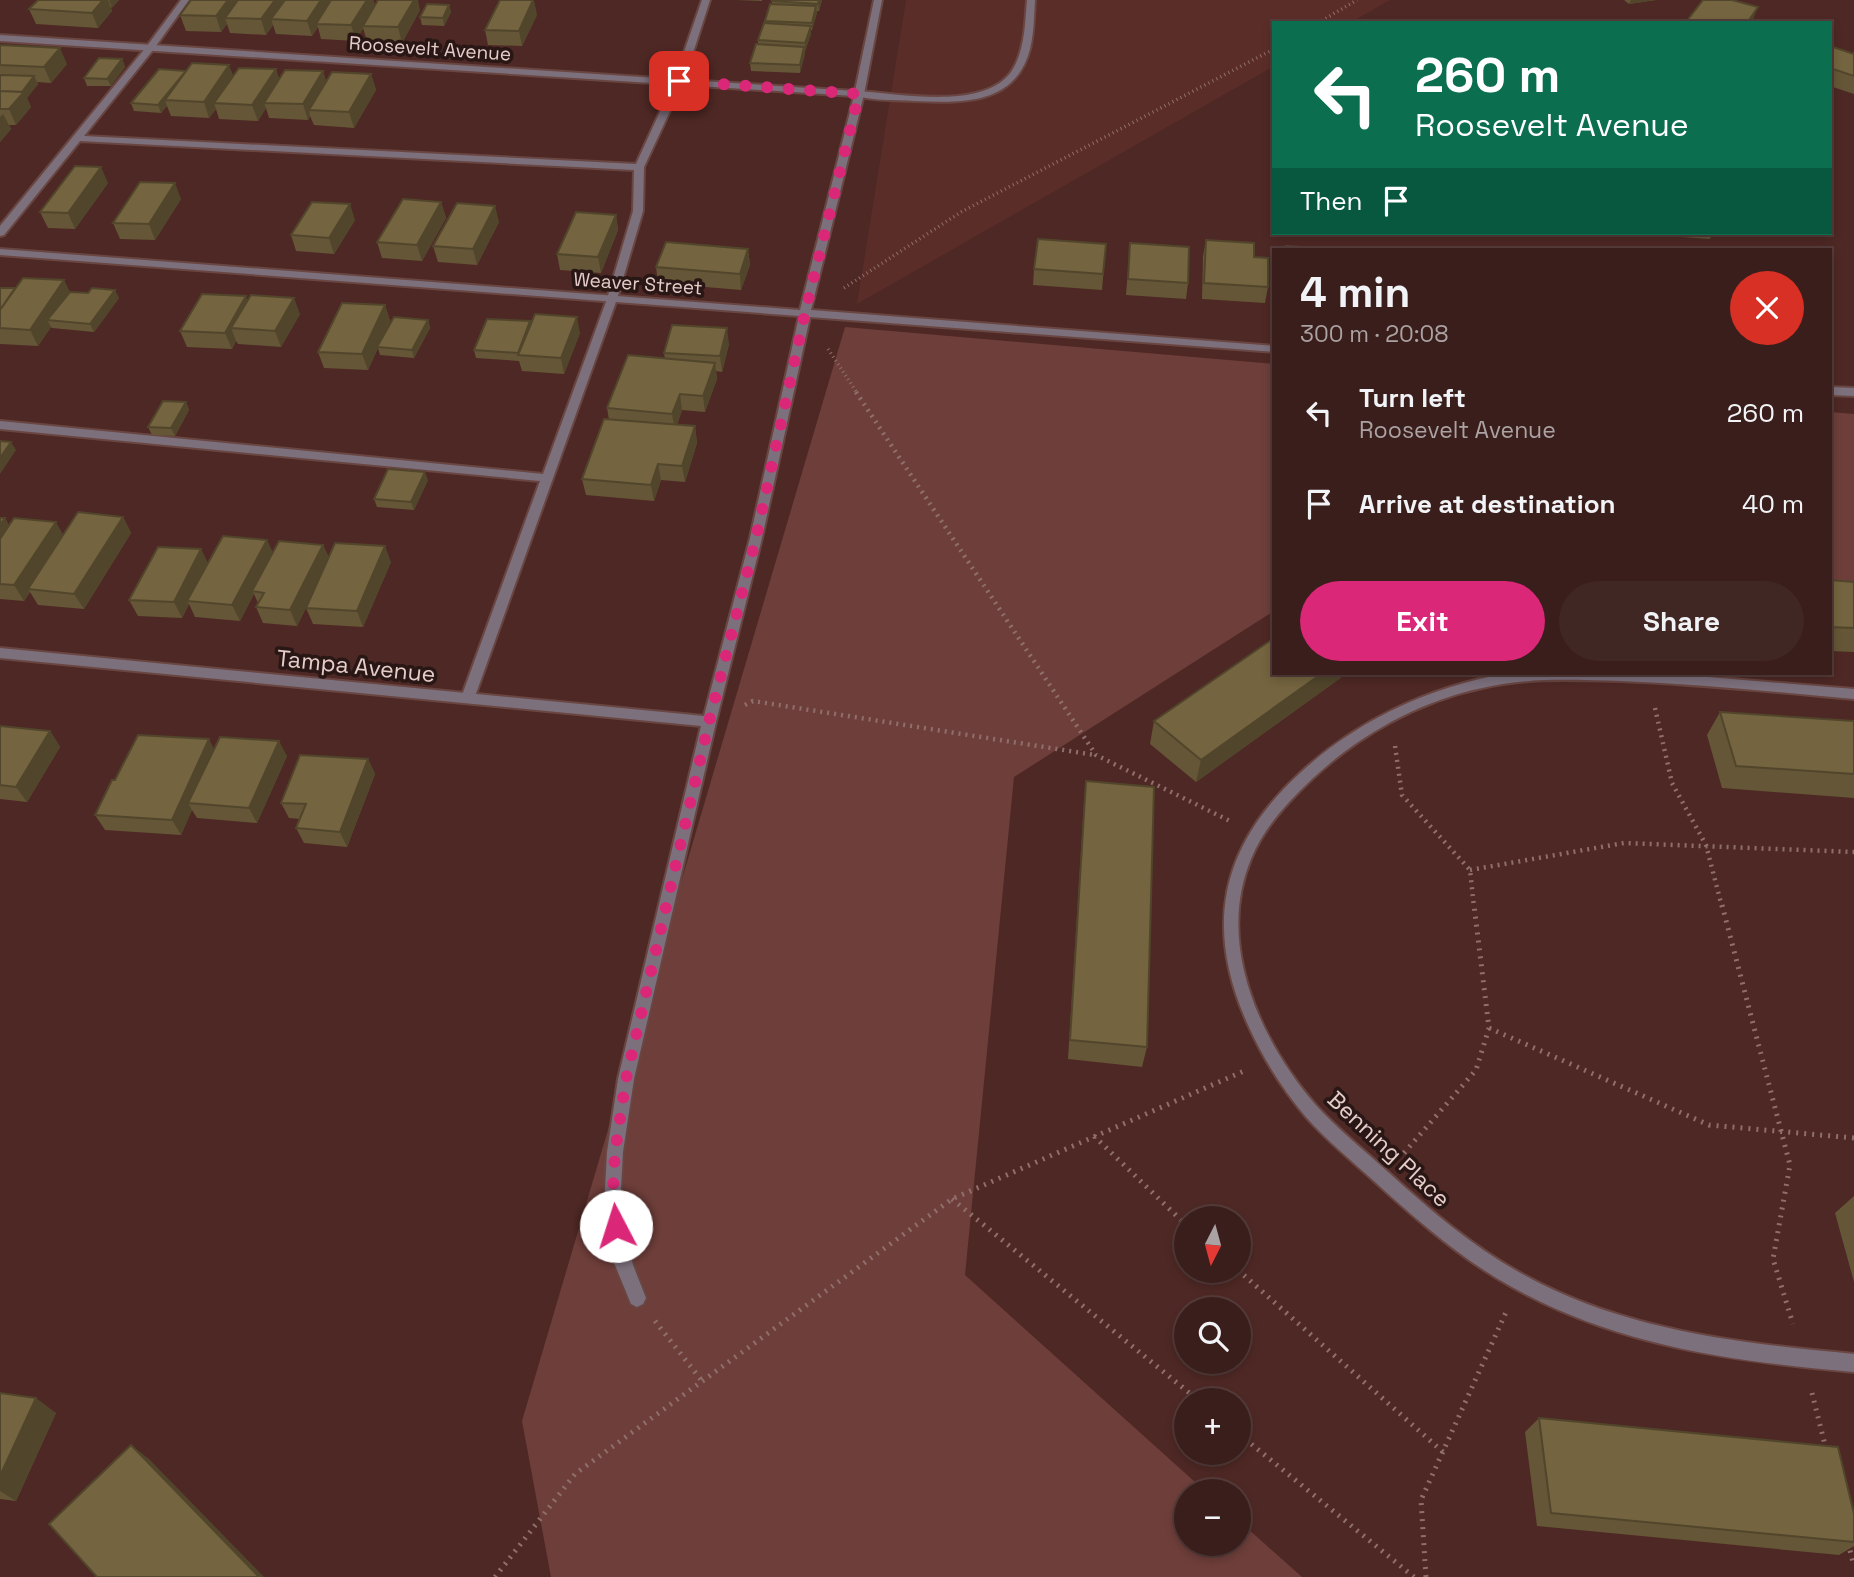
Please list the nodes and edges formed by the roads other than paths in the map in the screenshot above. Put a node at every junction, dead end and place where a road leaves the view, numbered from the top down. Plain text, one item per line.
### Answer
1 (185, 0) edge
2 (706, 0) edge
3 (878, 0) edge
4 (1031, 0) edge
5 (0, 38) edge
6 (150, 48) junction
7 (679, 81) junction
8 (859, 94) junction
9 (76, 138) junction
10 (639, 167) junction
11 (0, 233) edge
12 (0, 252) edge
13 (612, 299) junction
14 (805, 313) junction
15 (1272, 349) edge
16 (1832, 391) edge
17 (1854, 392) edge
18 (0, 425) edge
19 (548, 478) junction
20 (0, 653) edge
21 (1854, 694) edge
22 (468, 698) junction
23 (709, 722) junction
24 (638, 1298) road end
25 (1854, 1363) edge

1 - 6 street
2 - 7 street
3 - 8 street
4 - 8 street, Roosevelt Avenue
5 - 6 street, Roosevelt Avenue
6 - 7 street, Roosevelt Avenue
6 - 9 street
7 - 8 street, Roosevelt Avenue
7 - 10 street
8 - 14 street
9 - 10 street
9 - 11 street
10 - 13 street
12 - 13 street, Weaver Street
13 - 14 street, Weaver Street
13 - 19 street
14 - 15 street, Weaver Street
14 - 23 street
16 - 17 street
18 - 19 street
19 - 22 street
20 - 22 street, Tampa Avenue
21 - 25 street, Benning Place
22 - 23 street, Tampa Avenue
23 - 24 street

